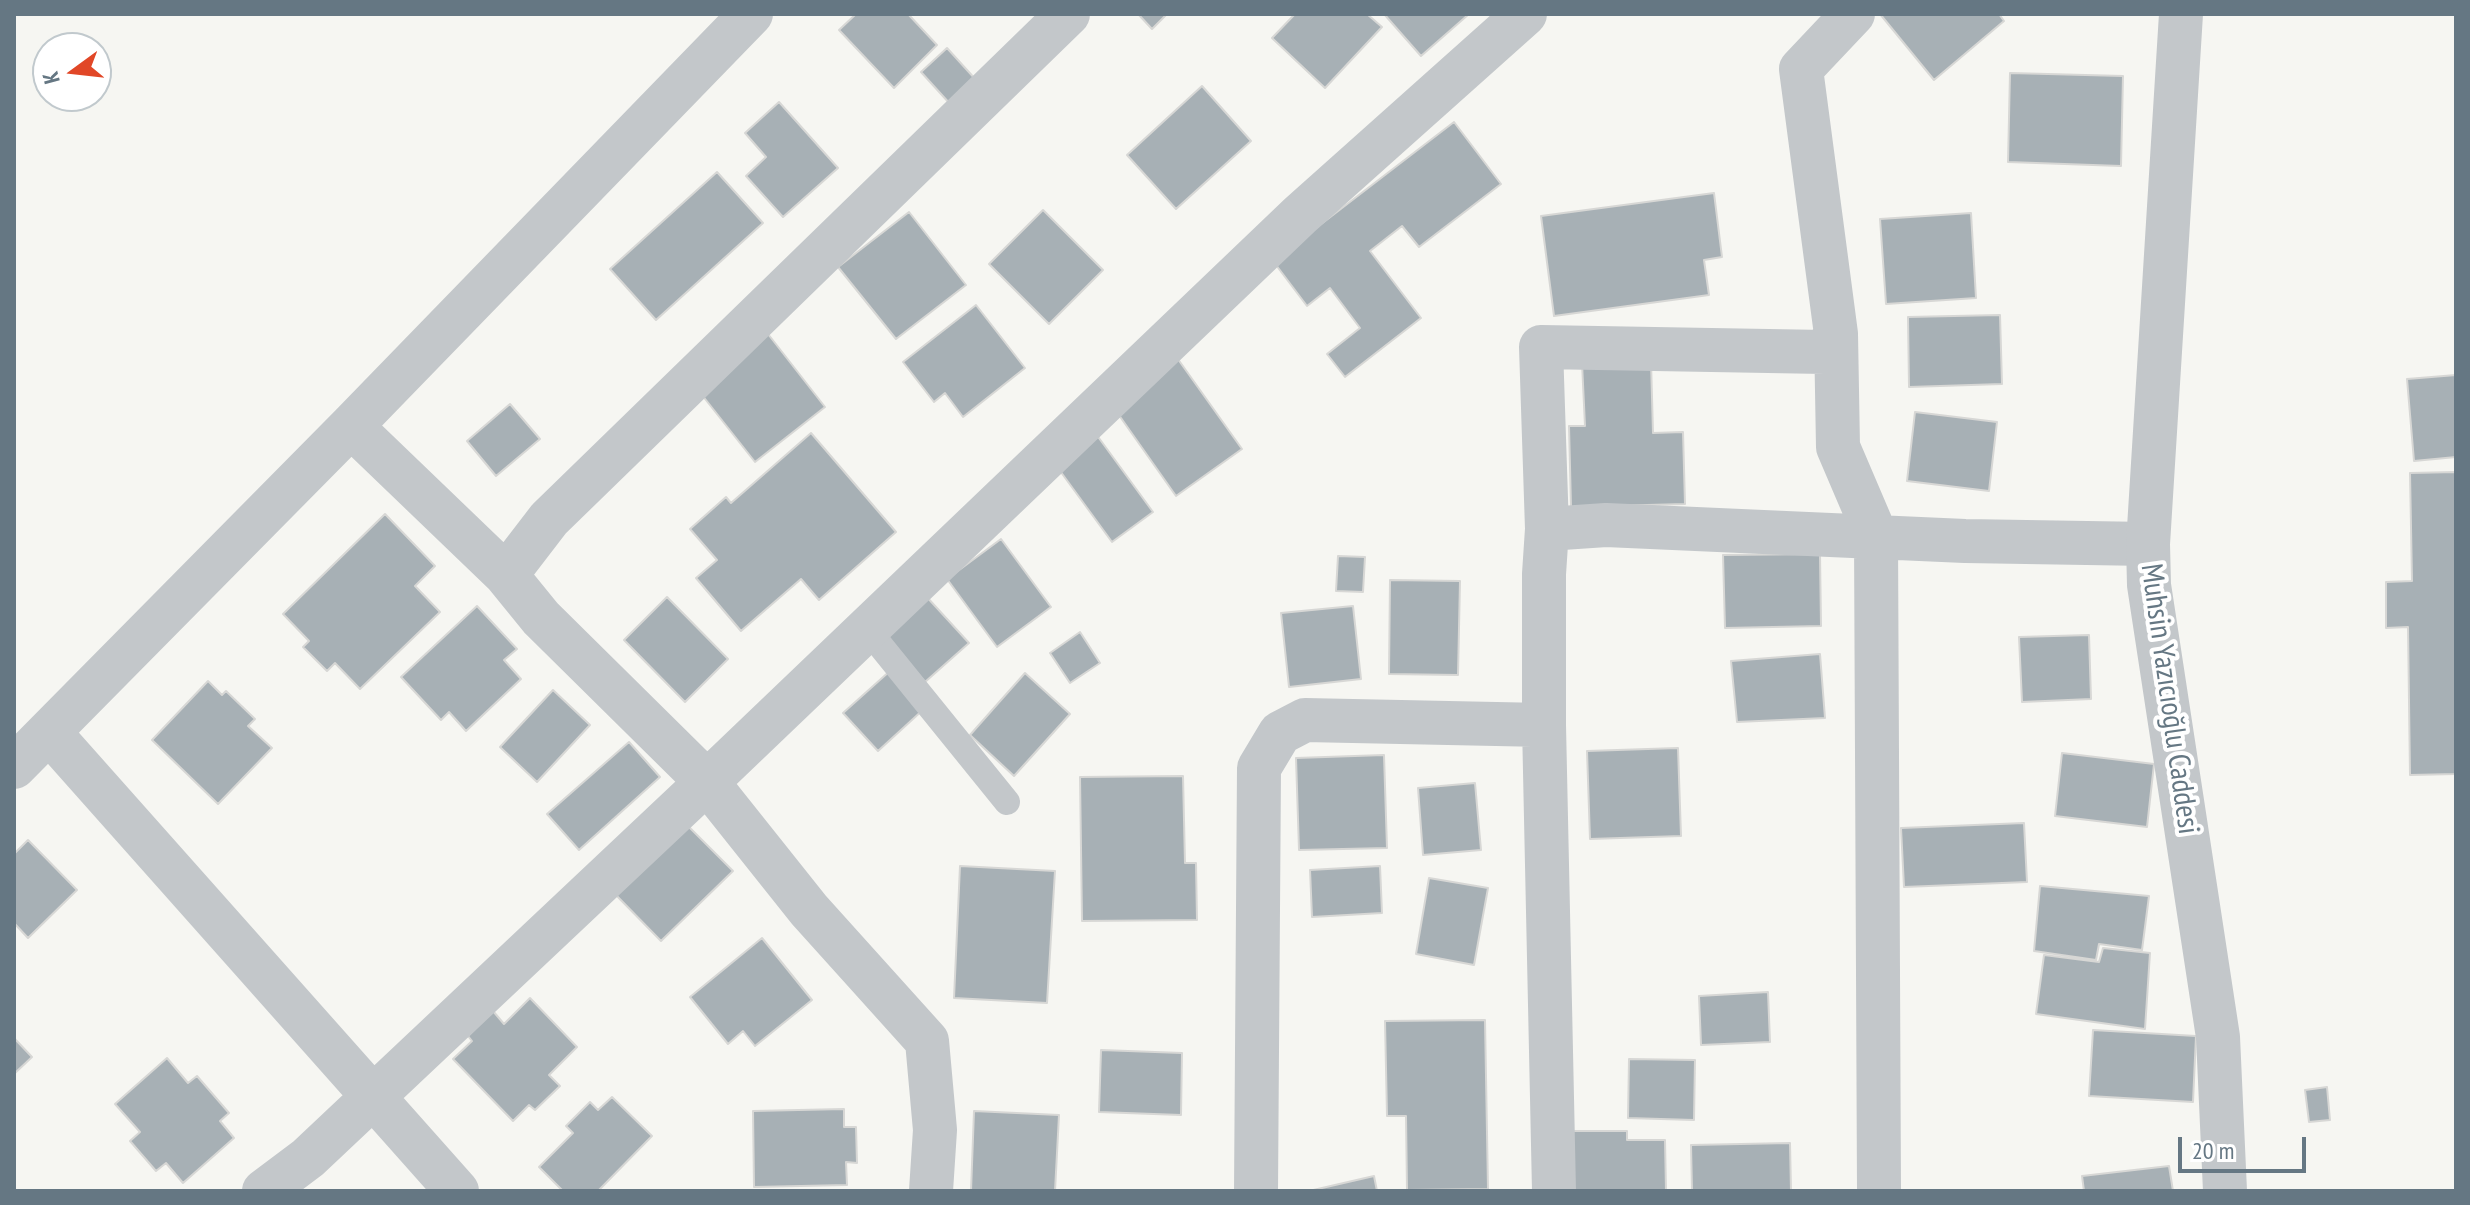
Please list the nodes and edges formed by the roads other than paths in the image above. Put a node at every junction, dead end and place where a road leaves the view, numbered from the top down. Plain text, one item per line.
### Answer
1 (1068, 14) edge
2 (1525, 14) edge
3 (1853, 14) edge
4 (2181, 14) edge
5 (735, 20) edge
6 (1836, 334) junction
7 (351, 426) junction
8 (1547, 529) junction
9 (1876, 536) junction
10 (2148, 544) junction
11 (506, 575) junction
12 (867, 629) junction
13 (1544, 725) junction
14 (49, 732) junction
15 (14, 767) edge
16 (707, 782) junction
17 (1007, 802) dead end
18 (374, 1096) junction
19 (264, 1191) edge
20 (457, 1191) edge
21 (931, 1191) edge
22 (1256, 1191) edge
23 (1554, 1191) edge
24 (1879, 1191) edge
25 (2225, 1191) edge

1 - 11 street
2 - 12 street
3 - 6 street
4 - 10 street, Muhsin Yazıcıoğlu Caddesi
5 - 7 street
6 - 8 street
6 - 9 street
7 - 11 street
7 - 14 street
8 - 9 street
8 - 13 street
9 - 10 street
9 - 24 street
10 - 25 street, Muhsin Yazıcıoğlu Caddesi
11 - 16 street
12 - 16 street
12 - 17 lane
13 - 22 street
13 - 23 street
14 - 15 street
14 - 18 street
16 - 18 street
16 - 21 street
18 - 19 street
18 - 20 street

